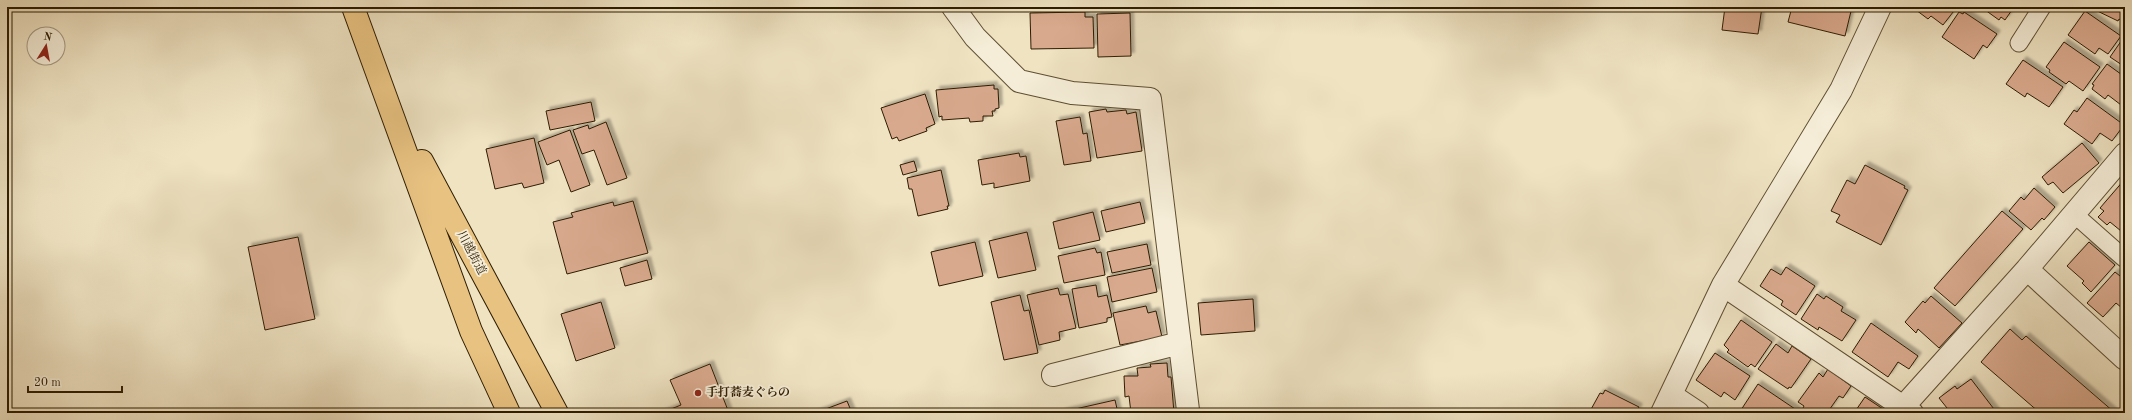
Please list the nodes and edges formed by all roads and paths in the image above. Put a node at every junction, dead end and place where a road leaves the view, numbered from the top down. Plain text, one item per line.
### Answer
1 (353, 7) edge
2 (953, 7) edge
3 (1880, 7) edge
4 (2042, 7) edge
5 (2019, 43) dead end
6 (386, 93) junction
7 (2125, 154) edge
8 (2074, 214) junction
9 (2125, 259) edge
10 (2027, 269) junction
11 (1724, 284) junction
12 (1180, 343) junction
13 (2125, 359) edge
14 (1053, 375) dead end
15 (1667, 404) edge
16 (1188, 410) dead end
17 (1908, 410) edge
18 (509, 413) edge
19 (557, 413) edge
20 (1698, 413) edge

1 - 6 highway, 川越街道
2 - 12 street
3 - 11 street
4 - 5 lane
6 - 18 highway, 川越街道
6 - 19 highway, 川越街道
7 - 8 street
8 - 9 lane
8 - 10 street
10 - 13 street
10 - 17 street
11 - 15 street
11 - 17 street
12 - 14 street
12 - 16 street
15 - 20 street

